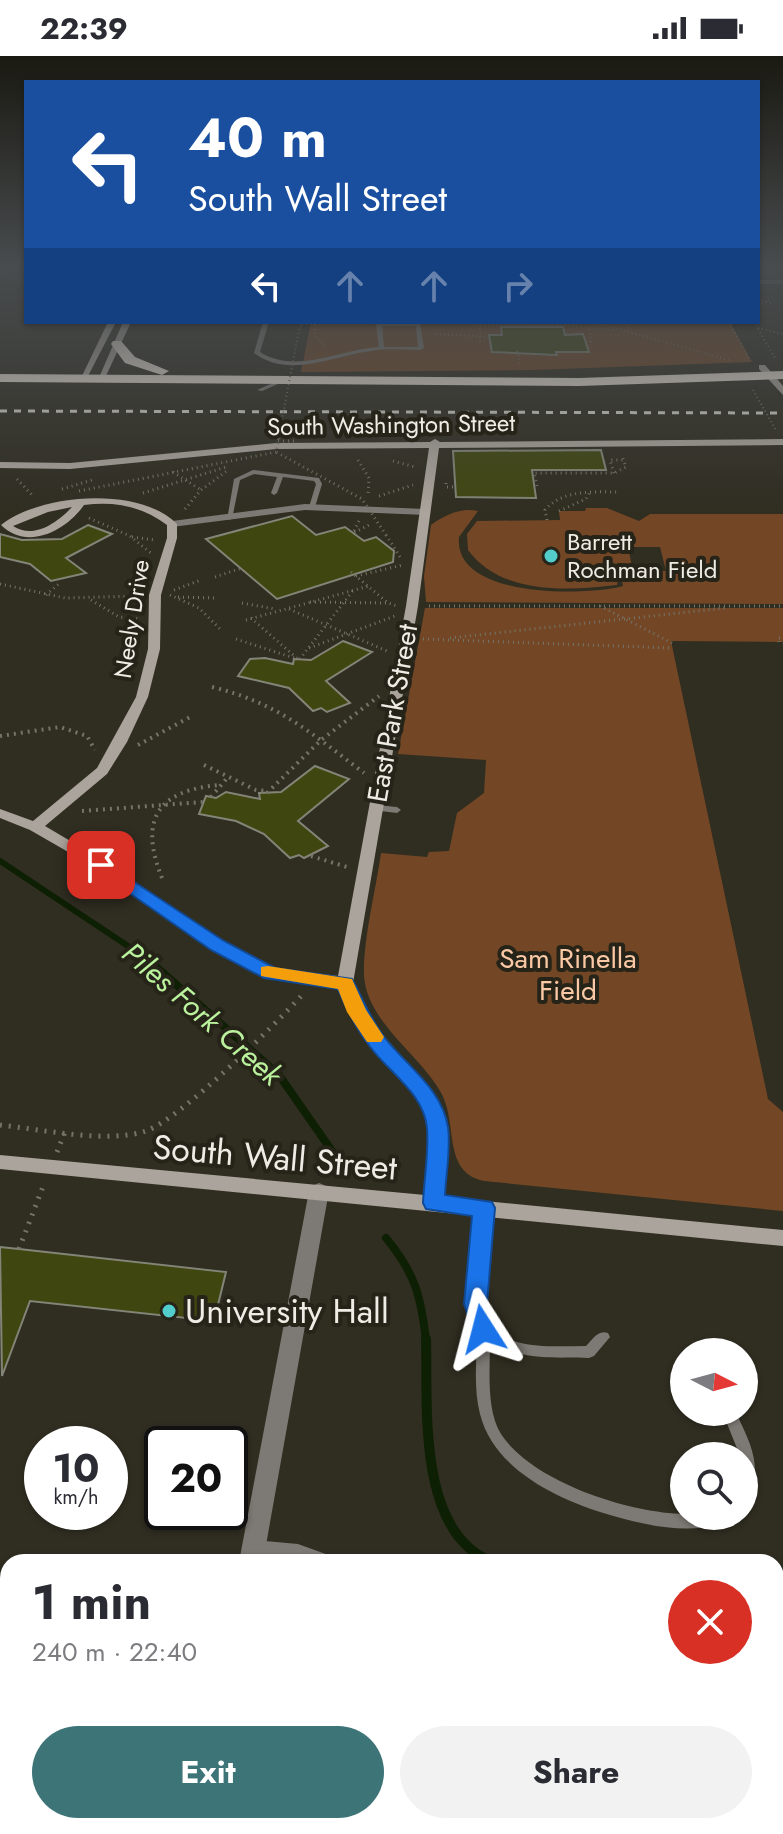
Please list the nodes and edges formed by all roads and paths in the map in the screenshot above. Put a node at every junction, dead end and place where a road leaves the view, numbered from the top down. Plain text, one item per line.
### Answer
1 (99, 347) edge
2 (116, 347) edge
3 (119, 347) edge
4 (259, 347) edge
5 (296, 347) edge
6 (331, 347) edge
7 (421, 347) edge
8 (680, 347) edge
9 (749, 347) edge
10 (335, 349) dead end
11 (382, 349) joint
12 (517, 351) dead end
13 (734, 362) dead end
14 (779, 362) edge
15 (520, 365) dead end
16 (766, 369) edge
17 (0, 378) edge
18 (83, 378) junction
19 (101, 378) junction
20 (228, 379) junction
21 (287, 379) junction
22 (260, 390) dead end
23 (783, 392) edge
24 (761, 407) dead end
25 (780, 439) edge
26 (278, 441) junction
27 (295, 441) dead end
28 (435, 442) junction
29 (618, 442) junction
30 (276, 452) junction
31 (355, 456) dead end
32 (624, 460) junction
33 (0, 465) edge
34 (237, 465) dead end
35 (164, 469) dead end
36 (614, 473) junction
37 (281, 474) junction
38 (102, 477) dead end
39 (17, 479) dead end
40 (537, 486) dead end
41 (201, 490) junction
42 (53, 492) dead end
43 (590, 492) junction
44 (620, 492) dead end
45 (274, 493) dead end
46 (42, 497) dead end
47 (80, 497) junction
48 (366, 502) dead end
49 (312, 507) junction
50 (559, 511) dead end
51 (426, 512) junction
52 (89, 518) dead end
53 (229, 519) junction
54 (176, 520) junction
55 (547, 520) dead end
56 (130, 536) junction
57 (387, 537) junction
58 (161, 540) dead end
59 (380, 540) dead end
60 (155, 554) dead end
61 (242, 568) dead end
62 (351, 572) dead end
63 (356, 576) junction
64 (215, 577) dead end
65 (201, 580) dead end
66 (61, 582) dead end
67 (0, 584) edge
68 (369, 586) junction
69 (355, 588) junction
70 (46, 595) junction
71 (143, 596) dead end
72 (178, 597) junction
73 (216, 598) dead end
74 (89, 599) junction
75 (304, 602) junction
76 (242, 603) dead end
77 (346, 603) junction
78 (388, 603) junction
79 (398, 606) dead end
80 (426, 606) dead end
81 (600, 606) junction
82 (731, 606) junction
83 (783, 606) edge
84 (286, 608) junction
85 (280, 610) junction
86 (396, 616) dead end
87 (142, 619) dead end
88 (624, 620) junction
89 (328, 625) junction
90 (220, 629) dead end
91 (347, 633) junction
92 (450, 638) junction
93 (236, 639) dead end
94 (406, 639) junction
95 (307, 649) junction
96 (389, 652) dead end
97 (294, 658) junction
98 (212, 687) dead end
99 (381, 694) dead end
100 (192, 716) dead end
101 (0, 736) edge
102 (321, 740) junction
103 (130, 748) dead end
104 (98, 756) dead end
105 (204, 765) dead end
106 (366, 776) dead end
107 (229, 777) junction
108 (220, 785) junction
109 (211, 797) dead end
110 (203, 802) dead end
111 (162, 803) junction
112 (375, 808) junction
113 (397, 810) dead end
114 (77, 811) dead end
115 (0, 813) edge
116 (35, 827) junction
117 (311, 856) dead end
118 (349, 867) dead end
119 (162, 878) dead end
120 (345, 983) junction
121 (302, 995) dead end
122 (0, 1125) edge
123 (65, 1132) junction
124 (56, 1153) dead end
125 (0, 1162) edge
126 (44, 1184) dead end
127 (319, 1191) junction
128 (434, 1203) junction
129 (484, 1208) junction
130 (783, 1238) edge
131 (19, 1249) dead end
132 (483, 1329) junction
133 (603, 1337) dead end
134 (670, 1518) edge
135 (252, 1554) edge
136 (306, 1554) edge

1 - 18 street
2 - 19 street
3 - 20 highway
4 - 11 lane
5 - 26 path, bridge
6 - 10 path
7 - 11 lane
8 - 13 path
9 - 16 path
12 - 15 path
14 - 16 highway
16 - 21 highway
16 - 23 street
17 - 18 highway
18 - 19 highway
19 - 20 highway
20 - 21 highway
21 - 22 lane
24 - 25 path
25 - 29 street, South Washington Street
26 - 27 path, bridge
26 - 30 path, bridge
28 - 29 street, South Washington Street
28 - 33 street, South Washington Street
28 - 51 street, East Park Street
29 - 32 path
30 - 47 path, bridge
30 - 57 path, bridge
31 - 48 path
32 - 36 path
32 - 36 path
34 - 41 path
35 - 41 path
36 - 40 path
37 - 45 lane
37 - 49 lane
37 - 53 lane
38 - 42 path
39 - 46 path
41 - 54 path
43 - 44 path
43 - 50 path
43 - 55 path
47 - 47 street, Neely Drive
47 - 54 street, Neely Drive
49 - 51 street
49 - 53 street
51 - 94 street, East Park Street
52 - 56 path
53 - 54 street
54 - 116 street, Neely Drive
56 - 58 path
56 - 60 path
57 - 59 path
57 - 63 path
61 - 64 path
62 - 63 path
63 - 68 path
65 - 72 path
66 - 70 path
67 - 70 path
68 - 69 path
68 - 78 path
69 - 75 path
69 - 77 path
70 - 74 path
71 - 74 path
72 - 73 path
72 - 90 path
74 - 87 path
75 - 77 path
75 - 84 path
76 - 85 path
77 - 78 path
77 - 89 path
78 - 79 path
80 - 81 path
81 - 82 path
81 - 88 path
82 - 83 path
82 - 88 path
84 - 85 path
84 - 89 path
85 - 97 path
86 - 91 path
88 - 92 path
88 - 92 path
89 - 91 path
89 - 95 path
91 - 95 path
91 - 96 path
92 - 94 path
93 - 97 path
94 - 112 street, East Park Street
95 - 97 path
98 - 102 path
99 - 102 path
100 - 103 path
101 - 104 path
102 - 106 path
102 - 107 path
105 - 107 path
107 - 108 path
108 - 109 path
108 - 111 path
110 - 111 path
111 - 114 path
111 - 119 path
112 - 113 lane
112 - 120 street, East Park Street
115 - 116 street
116 - 120 street
117 - 118 path
120 - 128 street
121 - 123 path
122 - 123 path
123 - 124 path
125 - 127 street, South Wall Street
126 - 131 path
127 - 128 street, South Wall Street
127 - 135 street
128 - 129 street, South Wall Street
129 - 130 street, South Wall Street
129 - 132 lane
132 - 133 lane
132 - 134 lane
135 - 136 lane

